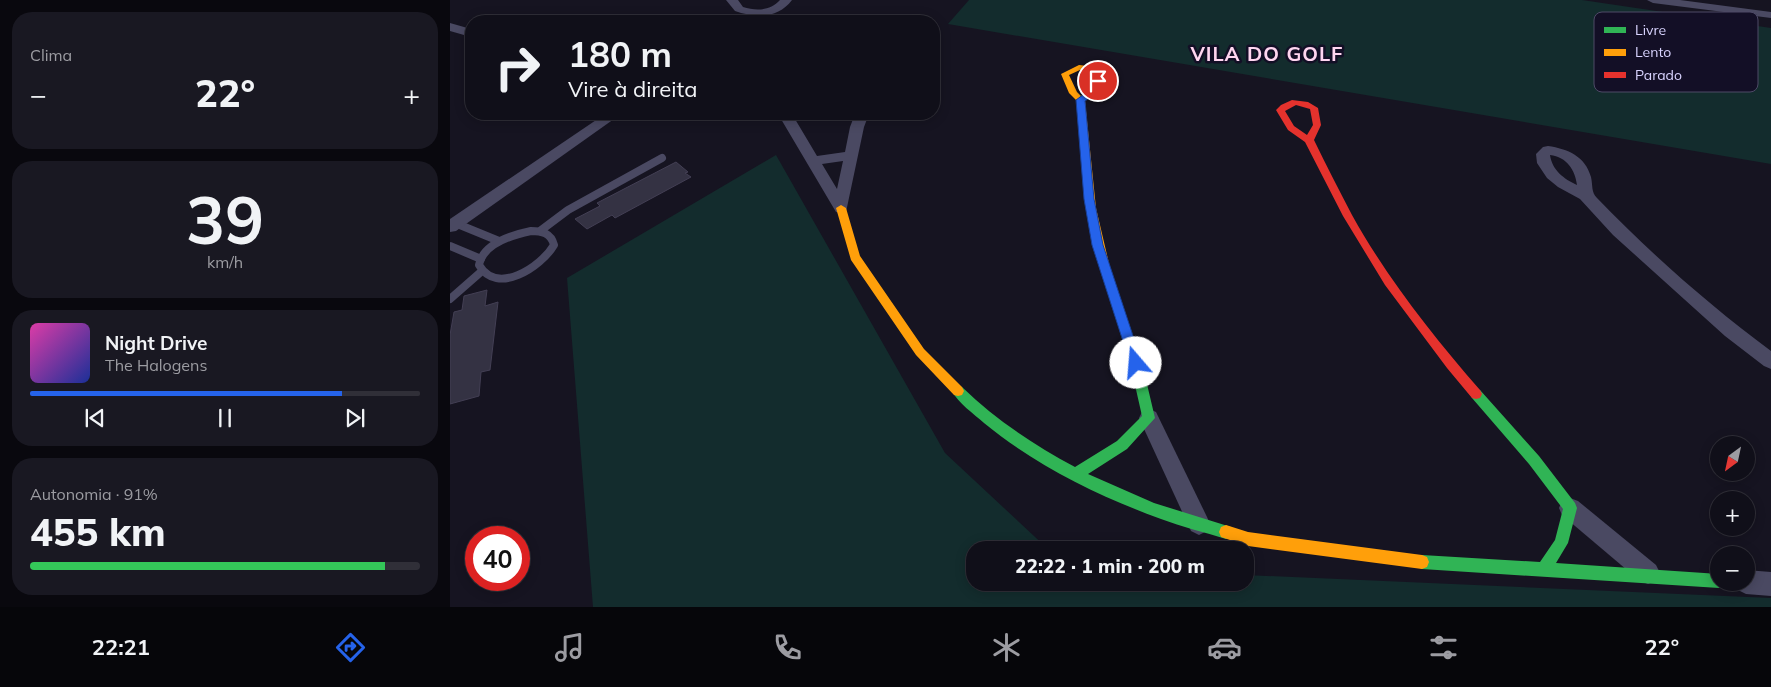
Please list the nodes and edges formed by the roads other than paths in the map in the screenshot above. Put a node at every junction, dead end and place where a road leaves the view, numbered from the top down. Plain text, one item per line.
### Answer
1 (732, 0) edge
2 (1653, 0) edge
3 (782, 4) edge
4 (1747, 12) edge
5 (1758, 13) edge
6 (757, 15) edge
7 (767, 15) edge
8 (1771, 15) edge
9 (450, 27) edge
10 (465, 31) edge
11 (1081, 100) dead end
12 (605, 120) edge
13 (790, 120) edge
14 (861, 120) edge
15 (1309, 140) dead end
16 (852, 155) junction
17 (662, 158) dead end
18 (814, 161) junction
19 (1585, 195) dead end
20 (841, 208) junction
21 (452, 225) edge
22 (540, 231) junction
23 (499, 241) junction
24 (450, 246) edge
25 (481, 260) junction
26 (482, 271) junction
27 (450, 299) edge
28 (1771, 361) edge
29 (1150, 418) junction
30 (1076, 474) junction
31 (1570, 508) junction
32 (1199, 524) junction
33 (1543, 570) junction
34 (1652, 577) junction
35 (1710, 580) edge
36 (1755, 583) edge
37 (1771, 584) edge

1 - 6 street
2 - 4 street
3 - 7 street
5 - 8 street
9 - 10 street
11 - 29 street
12 - 21 street
13 - 18 street
14 - 16 street
15 - 31 street
16 - 18 street
16 - 20 street
17 - 22 lane
18 - 20 street
19 - 28 street
20 - 30 street
21 - 23 lane
22 - 23 lane
22 - 26 lane
23 - 25 lane
24 - 25 lane
25 - 26 lane
26 - 27 lane
29 - 30 street
29 - 32 street
30 - 32 street
31 - 33 street
31 - 34 street
32 - 33 street
33 - 34 street
34 - 35 street
36 - 37 street

